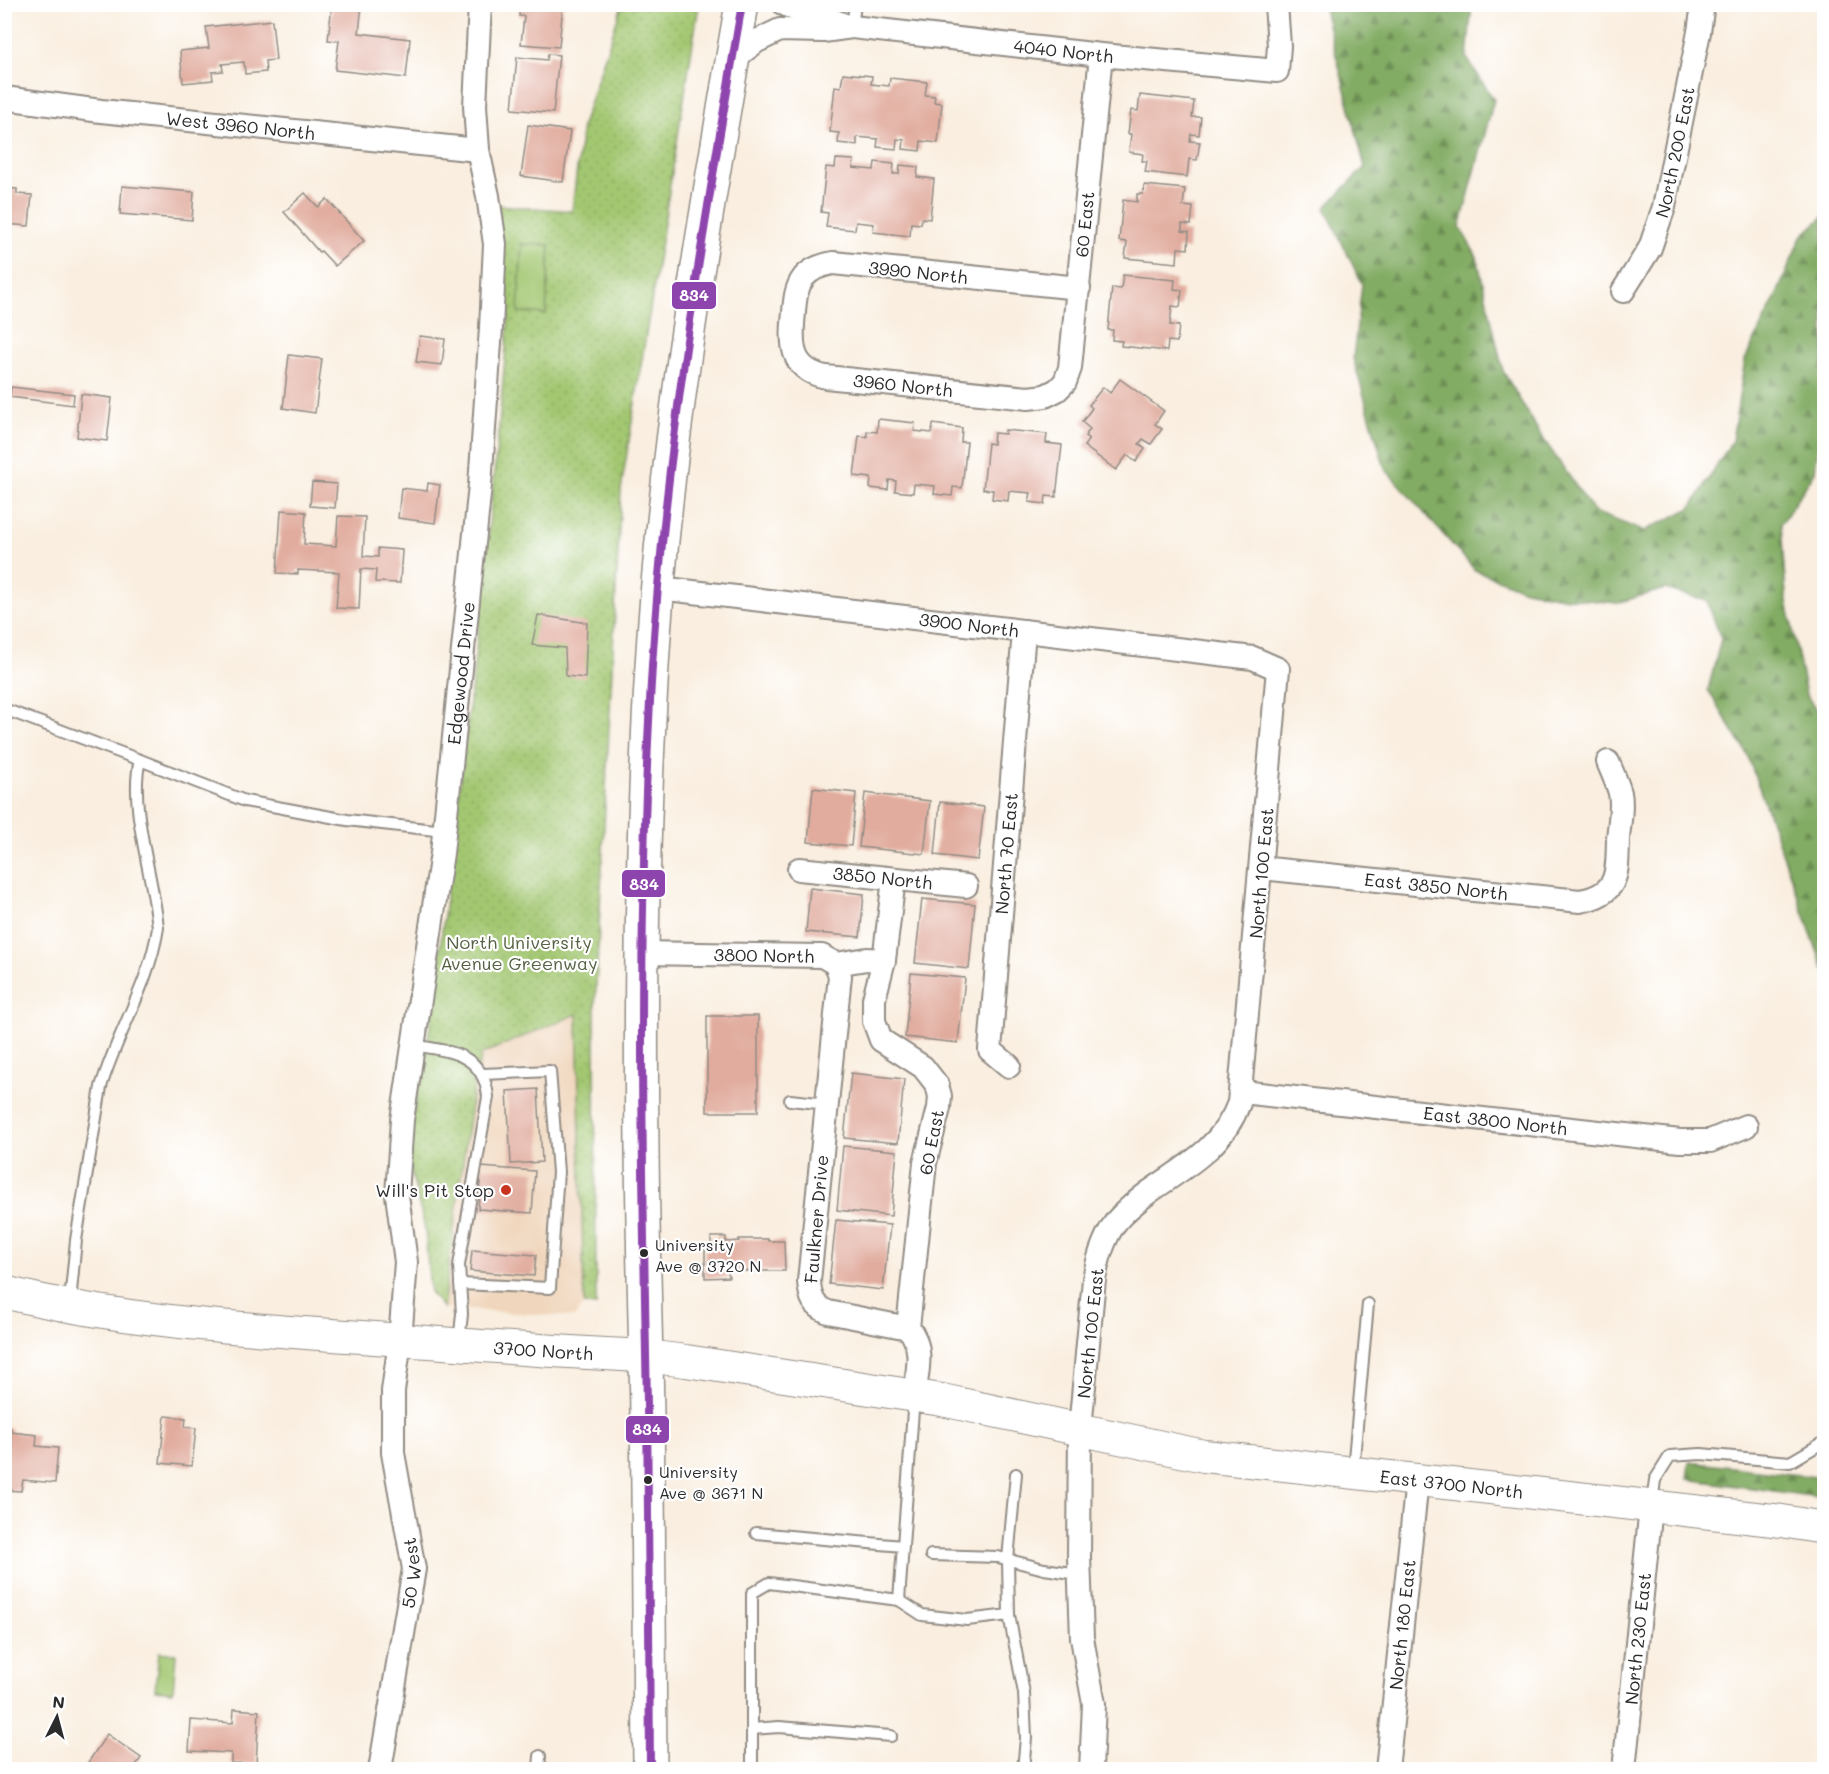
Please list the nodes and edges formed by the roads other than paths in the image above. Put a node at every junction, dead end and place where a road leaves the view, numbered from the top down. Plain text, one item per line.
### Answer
1 (480, 4) edge
2 (742, 4) edge
3 (784, 4) edge
4 (855, 4) edge
5 (1276, 4) edge
6 (1703, 4) edge
7 (852, 27) junction
8 (1101, 55) junction
9 (732, 60) junction
10 (4, 98) edge
11 (478, 150) junction
12 (1079, 288) junction
13 (1623, 291) dead end
14 (794, 317) joint
15 (1057, 390) joint
16 (658, 588) junction
17 (1024, 631) junction
18 (1278, 669) joint
19 (4, 709) edge
20 (140, 760) junction
21 (1608, 762) dead end
22 (444, 831) junction
23 (1262, 868) junction
24 (799, 869) dead end
25 (894, 879) junction
26 (966, 886) dead end
27 (642, 953) junction
28 (884, 960) junction
29 (836, 964) junction
30 (414, 1045) junction
31 (1009, 1066) dead end
32 (483, 1074) junction
33 (1242, 1092) junction
34 (790, 1100) dead end
35 (827, 1104) junction
36 (1746, 1126) dead end
37 (460, 1284) junction
38 (4, 1292) edge
39 (1368, 1304) dead end
40 (69, 1305) junction
41 (908, 1328) junction
42 (400, 1341) junction
43 (459, 1345) junction
44 (646, 1356) junction
45 (914, 1397) junction
46 (1080, 1429) junction
47 (1824, 1442) edge
48 (1352, 1473) junction
49 (1016, 1474) dead end
50 (1417, 1480) junction
51 (1651, 1507) junction
52 (1824, 1528) edge
53 (756, 1533) dead end
54 (903, 1546) junction
55 (931, 1555) dead end
56 (1008, 1559) junction
57 (1079, 1574) junction
58 (899, 1600) junction
59 (1009, 1615) junction
60 (752, 1729) junction
61 (891, 1736) dead end
62 (540, 1756) dead end
63 (380, 1770) edge
64 (539, 1770) edge
65 (650, 1770) edge
66 (752, 1770) edge
67 (1023, 1770) edge
68 (1091, 1770) edge
69 (1387, 1770) edge
70 (1624, 1770) edge

1 - 11 street, Edgewood Drive
2 - 9 highway
3 - 7 street, 4040 North
4 - 7 lane
5 - 8 street, 4040 North
6 - 13 street, North 200 East
7 - 8 street, 4040 North
7 - 9 street, 4040 North
8 - 12 street, 60 East
9 - 16 highway
10 - 11 street, West 3960 North
11 - 22 street, Edgewood Drive
12 - 14 street, 3990 North
12 - 15 street, 60 East
14 - 15 street, 3960 North
16 - 17 street, 3900 North
16 - 27 highway
17 - 18 street, 3900 North
17 - 31 street, North 70 East
18 - 23 street, North 100 East
19 - 20 lane
20 - 22 lane
20 - 40 lane
21 - 23 street, East 3850 North
22 - 30 street, Edgewood Drive
23 - 33 street, North 100 East
24 - 25 street, 3850 North
25 - 26 street, 3850 North
25 - 28 street, 60 East
27 - 29 street, 3800 North
27 - 44 highway
28 - 29 street, 3800 North
28 - 41 street, 60 East
29 - 35 street, Faulkner Drive
30 - 32 lane
30 - 42 street, Edgewood Drive
32 - 37 lane
32 - 37 lane
33 - 36 street, East 3800 North
33 - 46 street, North 100 East
34 - 35 lane
35 - 41 street, Faulkner Drive
37 - 43 lane
38 - 40 main road, 3700 North
39 - 48 lane
40 - 42 main road, 3700 North
41 - 45 street
42 - 43 main road, 3700 North
42 - 63 street, 50 West
43 - 44 main road, 3700 North
44 - 45 main road, 3700 North
44 - 65 highway
45 - 46 main road, 3700 North
45 - 54 lane
46 - 48 main road, East 3700 North
46 - 57 street, North 100 East
47 - 51 lane
48 - 50 main road, East 3700 North
49 - 56 lane
50 - 51 main road, East 3700 North
50 - 69 street, North 180 East
51 - 52 main road, East 3700 North
51 - 70 street, North 230 East
53 - 54 lane
54 - 58 lane
55 - 56 lane
56 - 57 lane
56 - 59 lane
57 - 68 street, North 100 East
58 - 59 lane
58 - 60 lane
59 - 67 lane
60 - 61 lane
60 - 66 lane
62 - 64 lane

